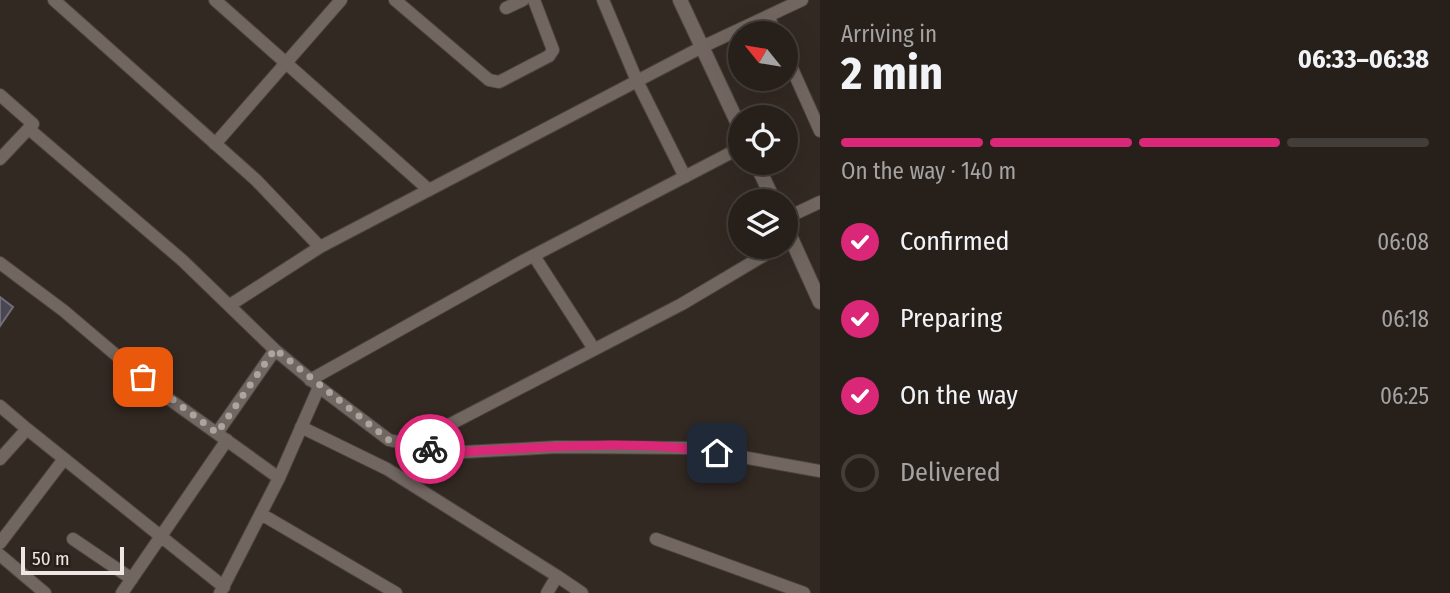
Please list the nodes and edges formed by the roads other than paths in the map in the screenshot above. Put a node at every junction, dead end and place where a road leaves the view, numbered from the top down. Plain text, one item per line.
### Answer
1 (54, 0) edge
2 (215, 0) edge
3 (341, 0) edge
4 (395, 0) edge
5 (523, 0) edge
6 (534, 0) edge
7 (603, 0) edge
8 (680, 0) edge
9 (802, 0) edge
10 (506, 8) dead end
11 (768, 16) junction
12 (770, 21) edge
13 (702, 47) junction
14 (287, 63) junction
15 (637, 81) junction
16 (798, 82) edge
17 (0, 95) edge
18 (729, 105) edge
19 (29, 129) junction
20 (820, 131) edge
21 (215, 144) junction
22 (728, 155) edge
23 (0, 159) edge
24 (685, 177) junction
25 (429, 190) junction
26 (820, 202) edge
27 (798, 212) edge
28 (320, 247) junction
29 (534, 256) junction
30 (798, 257) edge
31 (758, 259) edge
32 (0, 263) edge
33 (820, 302) edge
34 (230, 304) junction
35 (275, 349) junction
36 (594, 349) junction
37 (315, 383) junction
38 (0, 405) edge
39 (301, 427) junction
40 (27, 429) junction
41 (222, 437) junction
42 (410, 445) junction
43 (0, 459) edge
44 (64, 459) junction
45 (820, 471) edge
46 (279, 478) junction
47 (261, 514) junction
48 (160, 536) junction
49 (73, 539) dead end
50 (656, 539) dead end
51 (0, 543) edge
52 (0, 555) edge
53 (557, 576) junction
54 (132, 579) junction
55 (222, 590) edge
56 (46, 593) edge
57 (122, 593) edge
58 (396, 593) edge
59 (547, 593) edge
60 (582, 593) edge
61 (804, 593) edge

1 - 21 street
2 - 14 street
3 - 14 street
4 - 6 street
5 - 10 street
7 - 15 street
8 - 13 street
9 - 11 street
11 - 12 street
11 - 13 street
13 - 15 street
13 - 18 street
14 - 21 street
14 - 25 street
15 - 24 street
15 - 25 street
16 - 20 street
17 - 19 street
19 - 23 street
19 - 34 street
21 - 28 street
22 - 24 street
24 - 29 street
25 - 28 street
26 - 27 street
28 - 34 street
29 - 36 street
29 - 37 street
30 - 33 street
31 - 36 street
32 - 41 street
34 - 35 street
35 - 37 street
35 - 41 street
36 - 42 street
37 - 39 street
37 - 42 street
38 - 40 street
39 - 46 street
39 - 53 street
40 - 43 street
40 - 44 street
41 - 46 street
41 - 48 street
42 - 45 street
44 - 48 street
44 - 51 street
46 - 47 street
47 - 55 street
47 - 58 street
48 - 54 street
48 - 55 street
49 - 54 street
50 - 61 street
52 - 56 street
53 - 59 street
53 - 60 street
54 - 57 street

